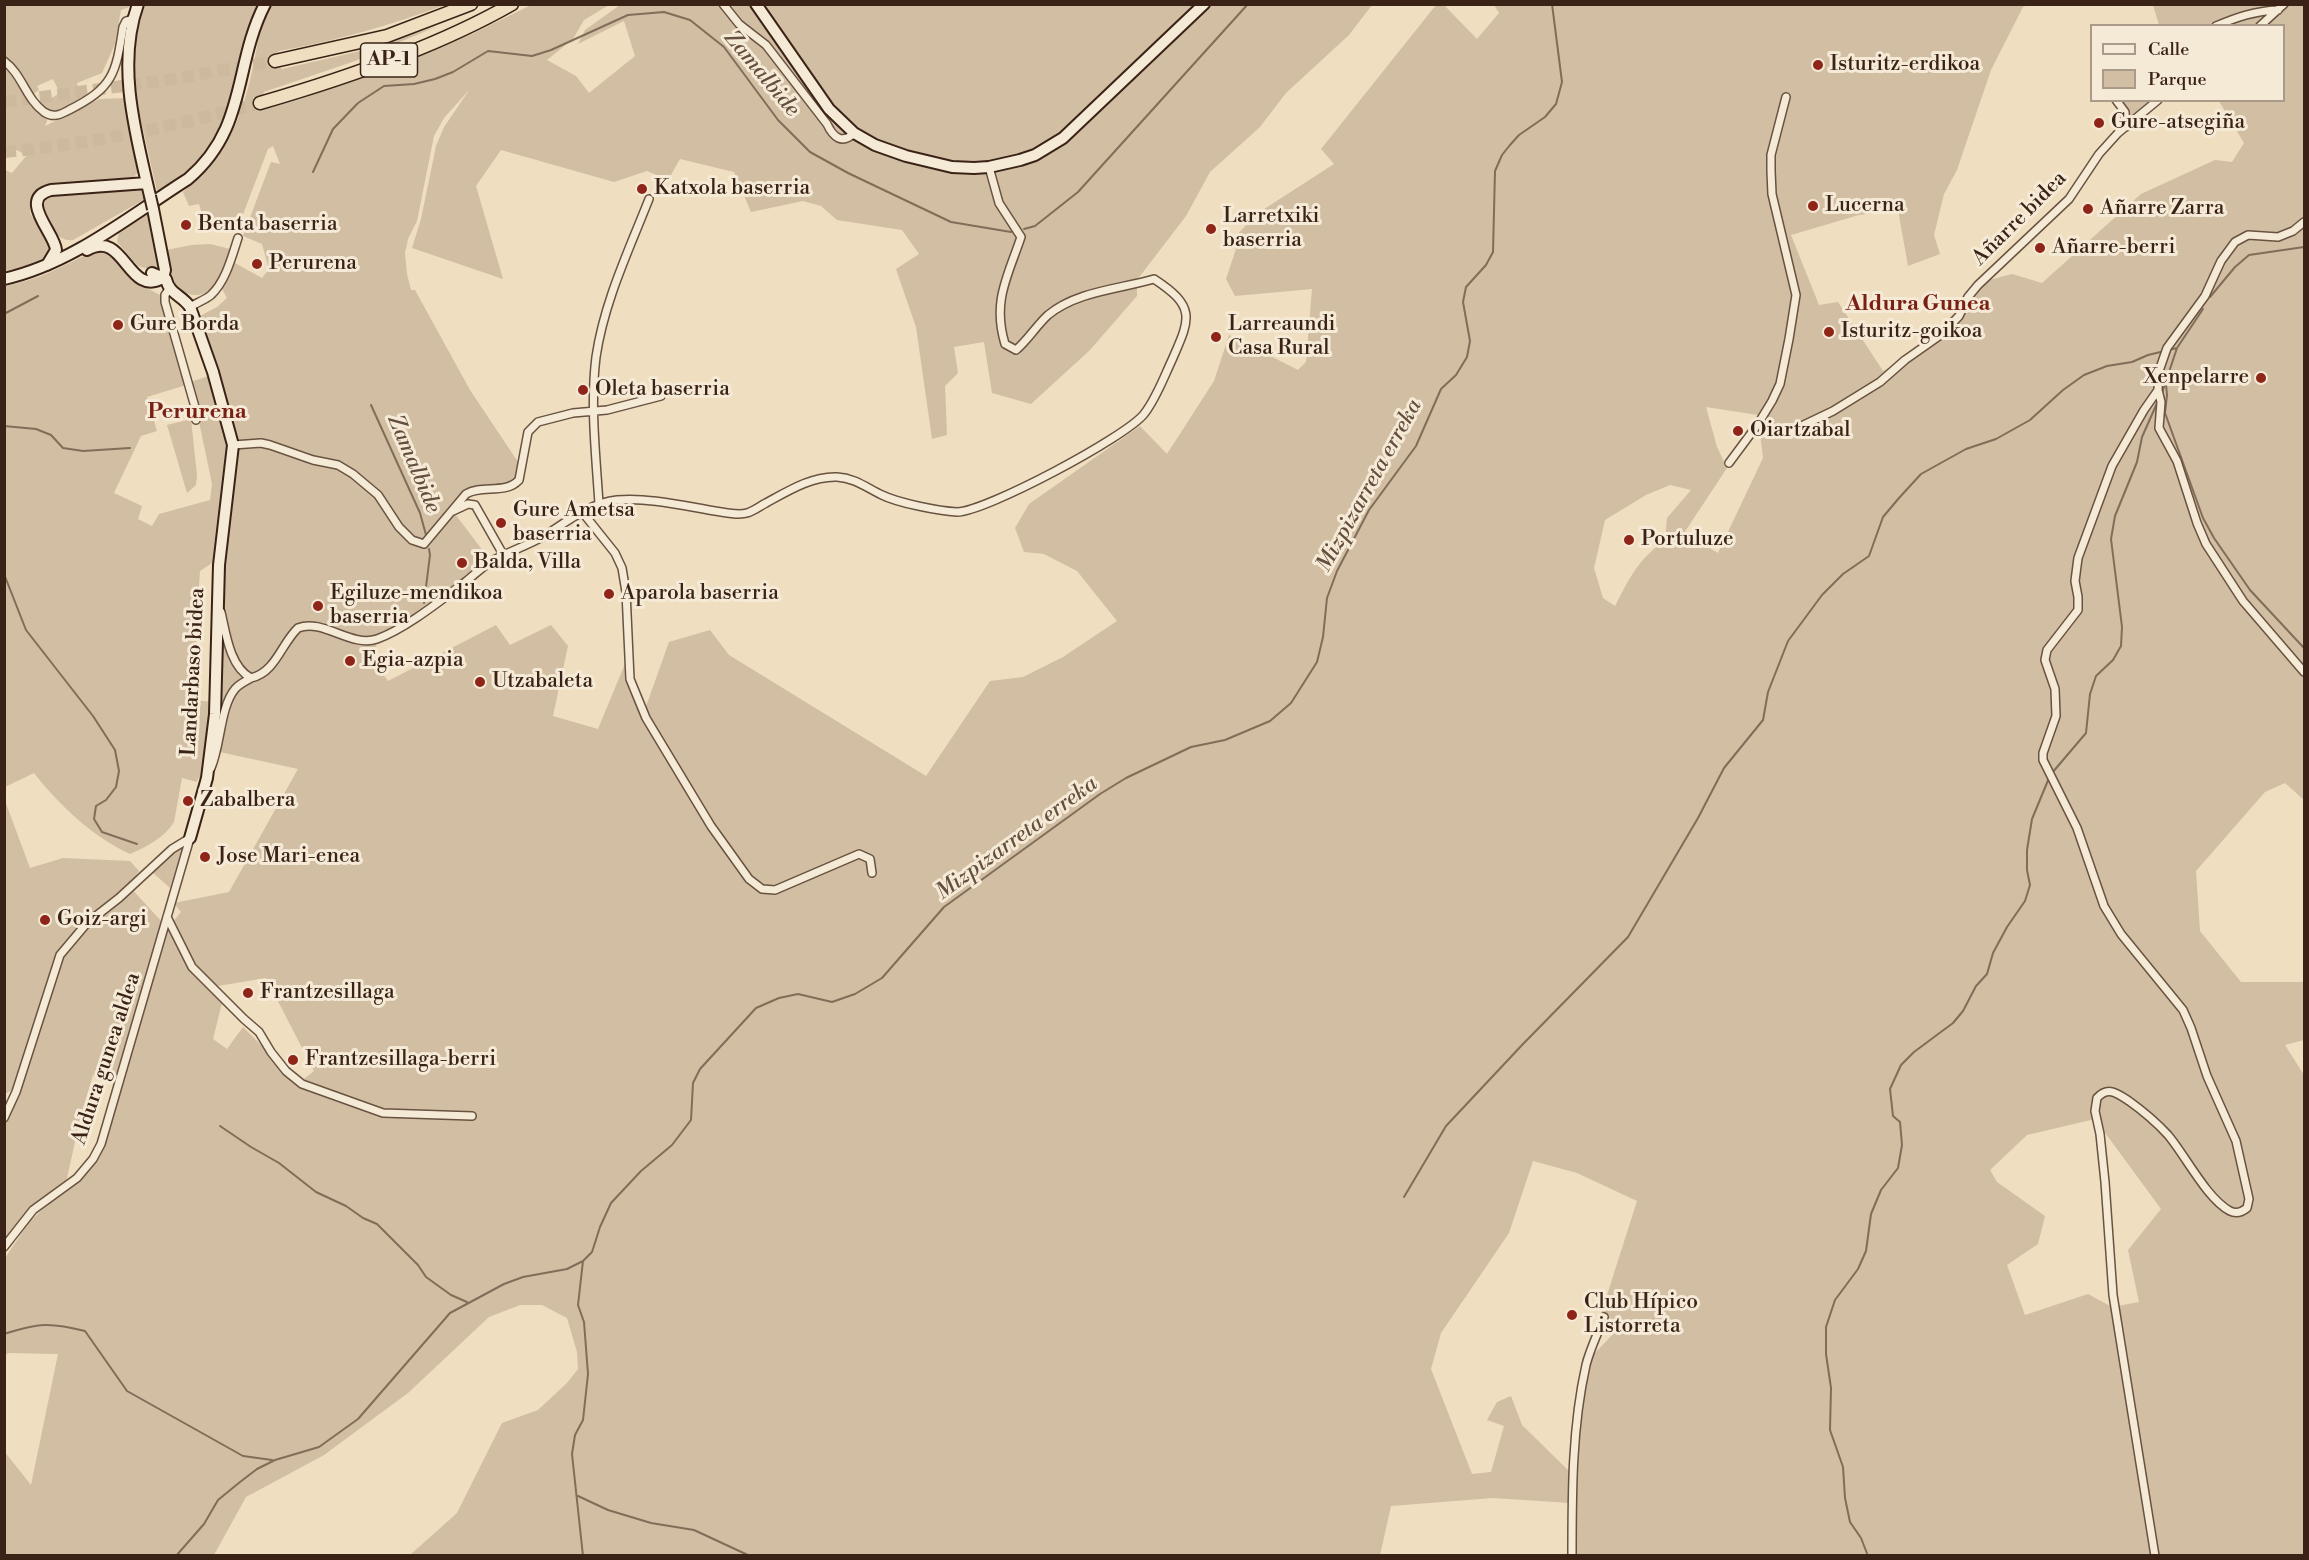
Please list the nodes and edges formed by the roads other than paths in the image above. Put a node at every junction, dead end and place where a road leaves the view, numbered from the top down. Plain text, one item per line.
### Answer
1 (138, 4) edge
2 (265, 4) edge
3 (471, 4) edge
4 (512, 4) edge
5 (723, 4) edge
6 (756, 4) edge
7 (1204, 4) edge
8 (2281, 7) edge
9 (132, 19) junction
10 (2220, 24) edge
11 (2262, 24) edge
12 (4, 61) edge
13 (275, 61) tunnel mouth
14 (1786, 97) dead end
15 (2118, 102) edge
16 (2156, 102) edge
17 (260, 104) tunnel mouth
18 (2126, 127) junction
19 (854, 133) junction
20 (989, 168) junction
21 (147, 183) junction
22 (649, 199) dead end
23 (2304, 222) edge
24 (118, 223) junction
25 (238, 238) dead end
26 (54, 240) junction
27 (116, 252) junction
28 (66, 256) junction
29 (45, 267) junction
30 (162, 276) junction
31 (4, 279) edge
32 (190, 307) junction
33 (2158, 390) junction
34 (661, 396) dead end
35 (594, 411) junction
36 (196, 420) dead end
37 (1758, 424) junction
38 (234, 445) junction
39 (1729, 463) dead end
40 (599, 504) junction
41 (451, 512) junction
42 (583, 513) junction
43 (504, 556) junction
44 (218, 593) junction
45 (2304, 672) edge
46 (251, 678) junction
47 (207, 778) junction
48 (190, 838) junction
49 (872, 873) dead end
50 (167, 917) junction
51 (472, 1116) dead end
52 (4, 1118) edge
53 (4, 1247) edge
54 (1604, 1317) dead end
55 (1572, 1556) edge
56 (2155, 1556) edge

1 - 9 main road
2 - 24 main road
3 - 13 highway, AP-1
4 - 17 highway, AP-1
5 - 19 street
6 - 19 main road
7 - 20 main road
8 - 10 street
8 - 11 street
9 - 12 street
9 - 21 main road
14 - 37 street
15 - 18 street
16 - 18 street, Añarre bidea
18 - 37 street, Añarre bidea
19 - 20 main road
20 - 40 street
21 - 26 main road
21 - 30 main road, bridge
22 - 35 street
23 - 33 street
24 - 26 main road
24 - 27 main road
24 - 28 main road
25 - 32 street
26 - 29 main road
27 - 28 main road
27 - 30 main road
28 - 29 main road
29 - 31 main road
30 - 32 main road, Landarbaso bidea
30 - 36 street
32 - 38 main road, Landarbaso bidea
33 - 45 street
33 - 56 street
34 - 35 street
35 - 40 street
35 - 41 street
37 - 39 street
38 - 41 street
38 - 44 main road, Landarbaso bidea
40 - 42 street
41 - 43 street
42 - 43 street
42 - 49 street
43 - 46 street
44 - 46 street
44 - 47 main road, Landarbaso bidea
46 - 47 street
47 - 48 main road, Landarbaso bidea
48 - 50 street, Aldura gunea aldea
48 - 52 street
50 - 51 street
50 - 53 street, Aldura gunea aldea
54 - 55 street

